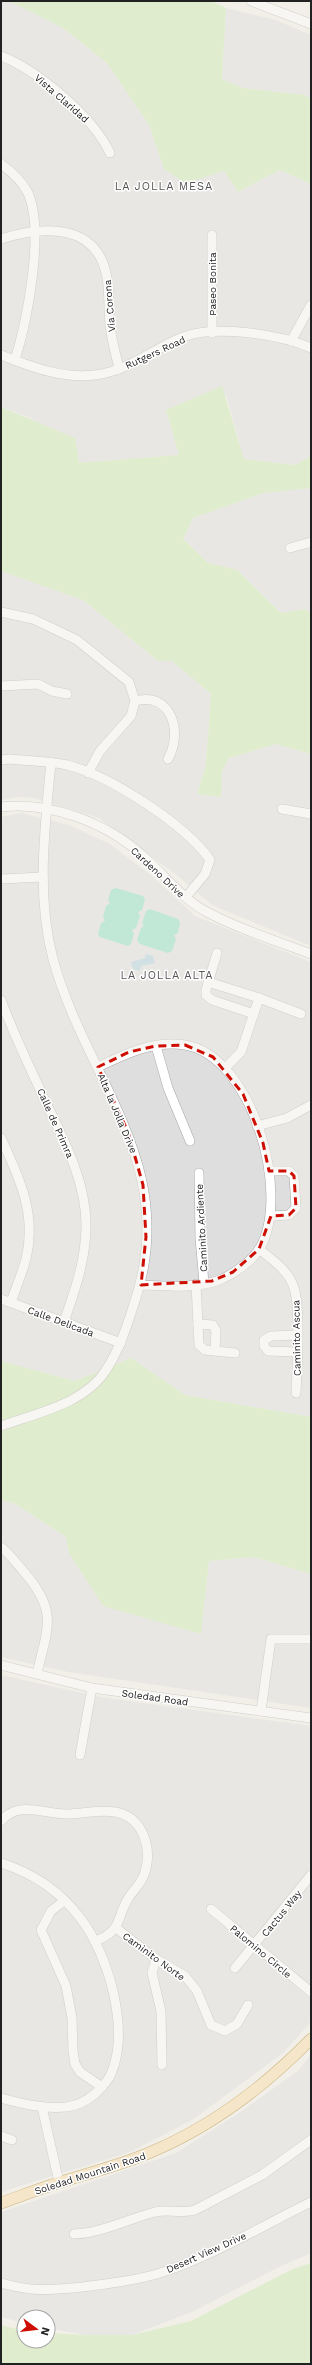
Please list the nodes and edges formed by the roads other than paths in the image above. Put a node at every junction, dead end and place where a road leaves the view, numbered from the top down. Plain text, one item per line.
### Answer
1 (251, 1) edge
2 (278, 5) edge
3 (311, 24) edge
4 (1, 56) edge
5 (110, 153) dead end
6 (1, 164) edge
7 (34, 232) junction
8 (212, 235) dead end
9 (1, 239) edge
10 (311, 305) edge
11 (212, 333) junction
12 (291, 341) junction
13 (311, 348) edge
14 (1, 355) edge
15 (15, 360) junction
16 (119, 369) junction
17 (311, 542) edge
18 (290, 548) dead end
19 (1, 612) edge
20 (1, 686) edge
21 (67, 694) dead end
22 (135, 702) junction
23 (168, 759) dead end
24 (1, 760) edge
25 (51, 762) junction
26 (88, 773) junction
27 (1, 807) edge
28 (282, 809) dead end
29 (47, 810) junction
30 (311, 814) edge
31 (43, 877) junction
32 (1, 879) edge
33 (186, 897) junction
34 (217, 953) dead end
35 (311, 954) edge
36 (208, 982) junction
37 (259, 998) junction
38 (1, 1000) edge
39 (254, 1014) junction
40 (300, 1014) dead end
41 (156, 1046) junction
42 (98, 1067) junction
43 (225, 1068) junction
44 (311, 1105) edge
45 (257, 1126) junction
46 (1, 1138) edge
47 (190, 1141) dead end
48 (269, 1171) junction
49 (199, 1173) dead end
50 (270, 1216) junction
51 (259, 1249) junction
52 (200, 1283) junction
53 (141, 1285) junction
54 (1, 1299) edge
55 (11, 1302) junction
56 (64, 1322) junction
57 (198, 1324) junction
58 (297, 1335) junction
59 (121, 1343) junction
60 (215, 1351) junction
61 (297, 1352) junction
62 (235, 1353) dead end
63 (296, 1393) dead end
64 (1, 1426) edge
65 (1, 1547) edge
66 (311, 1639) edge
67 (1, 1665) edge
68 (37, 1673) junction
69 (92, 1688) junction
70 (261, 1711) junction
71 (311, 1718) edge
72 (80, 1756) dead end
73 (1, 1822) edge
74 (1, 1863) edge
75 (311, 1875) edge
76 (64, 1900) junction
77 (211, 1910) dead end
78 (116, 1928) junction
79 (96, 1942) junction
80 (255, 1945) junction
81 (156, 1959) junction
82 (236, 1968) dead end
83 (311, 1992) edge
84 (248, 2005) dead end
85 (311, 2039) edge
86 (162, 2065) dead end
87 (102, 2087) junction
88 (1, 2098) edge
89 (42, 2107) junction
90 (1, 2136) edge
91 (12, 2140) dead end
92 (311, 2140) edge
93 (59, 2182) junction
94 (311, 2202) edge
95 (1, 2203) edge
96 (74, 2234) dead end
97 (1, 2283) edge

1 - 2 street
2 - 3 street
4 - 5 street, Vista Claridad
6 - 7 street
7 - 9 street, Via Corona
7 - 15 street
7 - 16 street, Via Corona
8 - 11 street, Paseo Bonita
10 - 12 street
11 - 12 street, Rutgers Road
11 - 16 street, Rutgers Road
12 - 13 street, Rutgers Road
14 - 15 street, Rutgers Road
15 - 16 street, Rutgers Road
17 - 18 street
19 - 22 street
20 - 21 street
22 - 23 street
22 - 26 street
24 - 25 street
25 - 26 street
25 - 29 street, Alta la Jolla Drive
26 - 33 street
27 - 29 street, Cardeno Drive
28 - 30 street
29 - 31 street, Alta la Jolla Drive
29 - 33 street, Cardeno Drive
31 - 32 street
31 - 42 street, Alta la Jolla Drive
33 - 35 street, Cardeno Drive
34 - 36 street
36 - 37 street
36 - 39 street
37 - 39 street
37 - 40 street
38 - 56 street, Calle de Primra
39 - 43 street
41 - 42 street
41 - 43 street
41 - 47 street
42 - 53 street, Alta la Jolla Drive
43 - 45 street
44 - 45 street
45 - 48 street
46 - 55 street
48 - 50 street
48 - 50 street
49 - 52 street, Caminito Ardiente
50 - 51 street
51 - 52 street
51 - 58 street, Caminito Ascua
52 - 53 street
52 - 57 street, Caminito Ardiente
53 - 59 street, Alta la Jolla Drive
54 - 55 street, Calle Delicada
55 - 56 street, Calle Delicada
56 - 59 street, Calle Delicada
57 - 60 street, Caminito Ardiente
57 - 60 street
58 - 61 street, Caminito Ascua
58 - 61 street
59 - 64 street, Alta la Jolla Drive
60 - 62 street
61 - 63 street, Caminito Ascua
65 - 68 street
66 - 70 street
67 - 68 street, Soledad Road
68 - 69 street, Soledad Road
69 - 70 street, Soledad Road
69 - 72 street
70 - 71 street, Soledad Road
73 - 78 street
74 - 76 street
75 - 80 street, Cactus Way
76 - 79 street
76 - 87 street
77 - 80 street, Palomino Circle
78 - 79 street
78 - 81 street, Caminito Norte
79 - 87 street
80 - 82 street, Cactus Way
80 - 83 street, Palomino Circle
81 - 84 street, Caminito Norte
81 - 86 street
85 - 93 main road, Soledad Mountain Road
87 - 89 street
88 - 89 street
89 - 93 street
90 - 91 street
92 - 96 street
93 - 95 main road, Soledad Mountain Road
94 - 97 street, Desert View Drive

